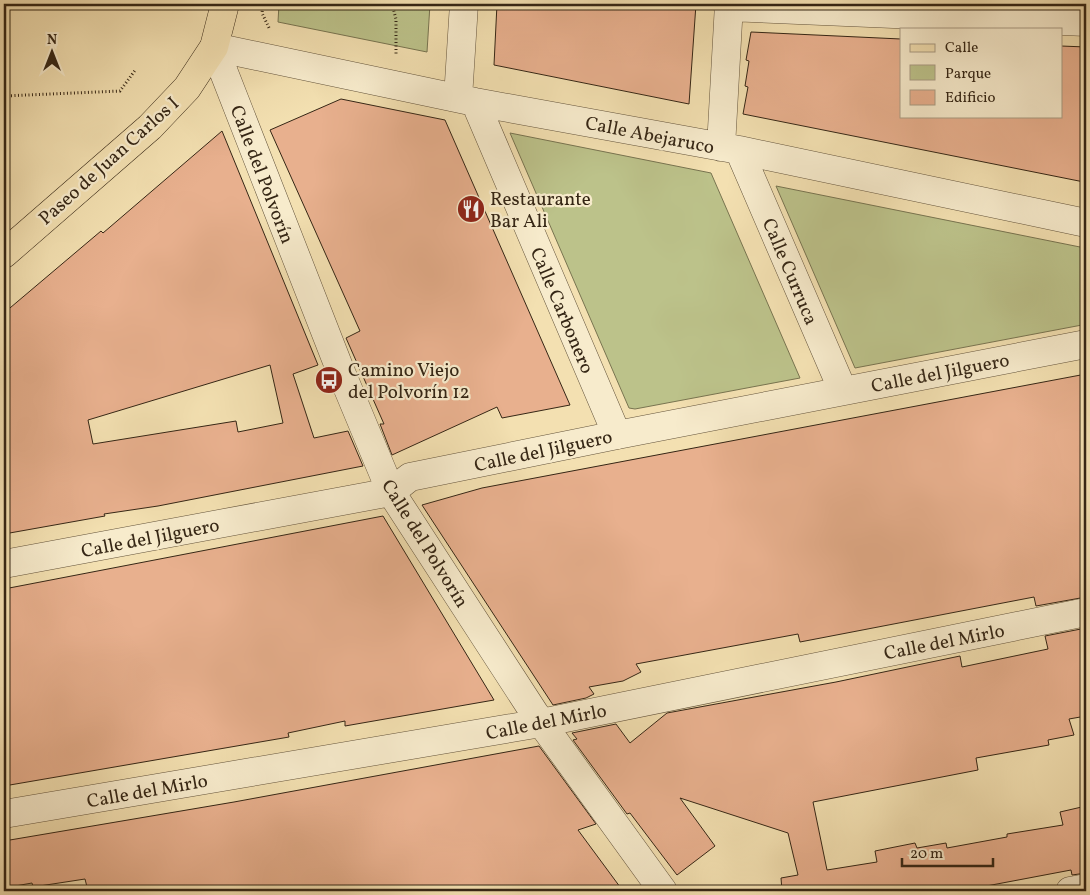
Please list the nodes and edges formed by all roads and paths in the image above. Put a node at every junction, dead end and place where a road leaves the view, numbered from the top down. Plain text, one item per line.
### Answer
1 (225, 4) edge
2 (392, 4) edge
3 (464, 4) edge
4 (728, 6) edge
5 (1086, 22) edge
6 (214, 47) junction
7 (136, 69) dead end
8 (397, 85) junction
9 (4, 96) edge
10 (467, 100) junction
11 (730, 149) junction
12 (1086, 223) edge
13 (4, 254) edge
14 (1086, 344) edge
15 (843, 391) junction
16 (617, 435) junction
17 (391, 492) junction
18 (4, 564) edge
19 (1086, 612) edge
20 (541, 723) junction
21 (4, 814) edge
22 (1086, 888) edge
23 (663, 891) edge
24 (1070, 891) edge

1 - 6 main road, Paseo de Juan Carlos I
2 - 8 path
3 - 10 street, Calle Carbonero
4 - 5 street
4 - 11 street, Calle Curruca
6 - 8 street, Calle Abejaruco
6 - 13 main road, Paseo de Juan Carlos I
6 - 17 street, Calle del Polvorín
7 - 9 path
8 - 10 street, Calle Abejaruco
10 - 11 street, Calle Abejaruco
10 - 16 street, Calle Carbonero
11 - 12 street, Calle Abejaruco
11 - 15 street, Calle Curruca
14 - 15 street, Calle del Jilguero
15 - 16 street, Calle del Jilguero
16 - 17 street, Calle del Jilguero
17 - 18 street, Calle del Jilguero
17 - 20 street, Calle del Polvorín
19 - 20 street, Calle del Mirlo
20 - 21 street, Calle del Mirlo
20 - 23 street, Calle del Polvorín
22 - 24 street

